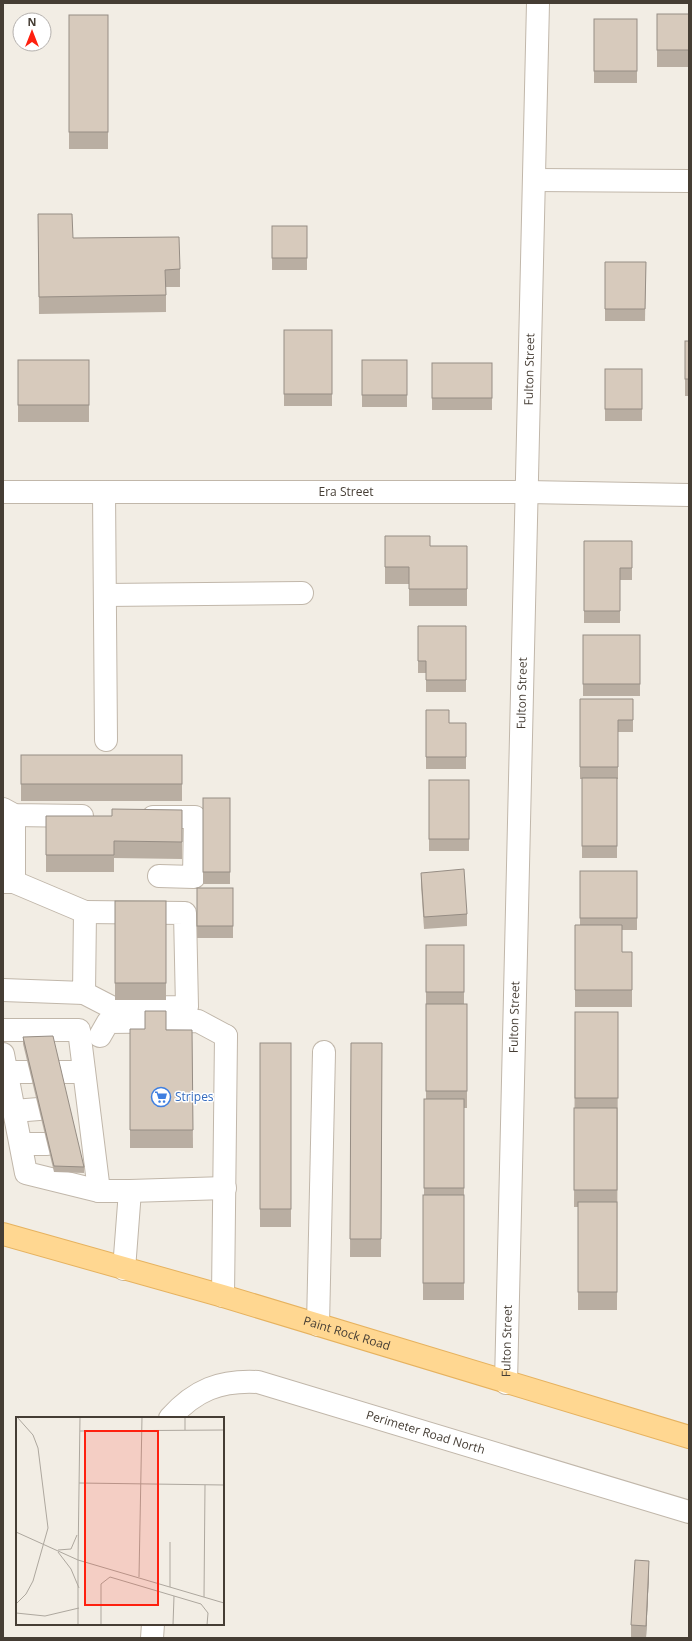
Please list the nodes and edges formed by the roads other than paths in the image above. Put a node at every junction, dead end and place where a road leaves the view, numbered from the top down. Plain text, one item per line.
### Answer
1 (538, 3) edge
2 (534, 180) junction
3 (689, 181) edge
4 (3, 492) edge
5 (104, 492) junction
6 (527, 492) junction
7 (689, 495) edge
8 (302, 593) dead end
9 (105, 595) junction
10 (106, 740) dead end
11 (9, 812) edge
12 (102, 816) edge
13 (133, 817) edge
14 (158, 876) dead end
15 (8, 882) edge
16 (85, 912) junction
17 (3, 990) edge
18 (84, 993) junction
19 (3, 1030) edge
20 (90, 1036) junction
21 (226, 1036) junction
22 (324, 1052) dead end
23 (5, 1063) edge
24 (30, 1072) edge
25 (60, 1072) edge
26 (84, 1072) junction
27 (10, 1104) edge
28 (39, 1109) edge
29 (21, 1144) junction
30 (47, 1144) edge
31 (225, 1188) junction
32 (99, 1191) junction
33 (130, 1191) junction
34 (3, 1234) edge
35 (124, 1268) junction
36 (223, 1296) junction
37 (318, 1325) junction
38 (506, 1383) junction
39 (171, 1417) edge
40 (689, 1437) edge
41 (689, 1512) edge
42 (153, 1625) edge
43 (152, 1638) edge

1 - 2 street, Fulton Street
2 - 3 street
2 - 6 street, Fulton Street
4 - 5 street, Era Street
5 - 6 street, Era Street
5 - 9 street
6 - 7 street, Era Street
6 - 38 street, Fulton Street
8 - 9 street
9 - 10 street
11 - 12 street
11 - 15 street
13 - 14 street
15 - 16 street
16 - 18 street
16 - 18 street
17 - 18 street
19 - 20 street
20 - 21 street
20 - 21 street
20 - 26 street
21 - 31 street
22 - 37 street
23 - 24 street
23 - 27 street
25 - 26 street
26 - 32 street
27 - 28 street
27 - 29 street
29 - 30 street
29 - 32 street
31 - 33 street
31 - 36 street
32 - 33 street
33 - 35 street
34 - 35 main road, Paint Rock Road
35 - 36 main road, Paint Rock Road
36 - 37 main road, Paint Rock Road
37 - 38 main road, Paint Rock Road
38 - 40 main road, Paint Rock Road
39 - 41 street, Perimeter Road North
42 - 43 street

